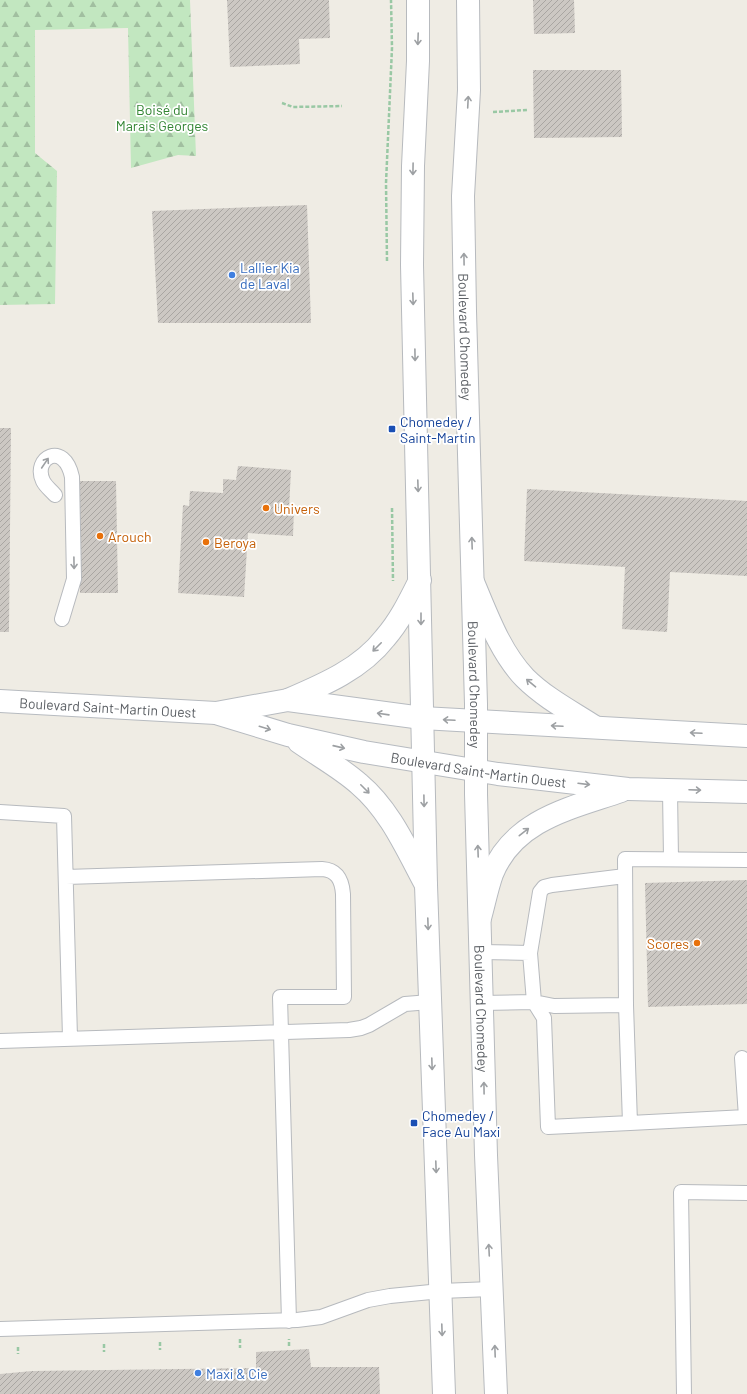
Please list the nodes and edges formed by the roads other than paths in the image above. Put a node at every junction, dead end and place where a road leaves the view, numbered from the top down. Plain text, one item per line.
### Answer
1 (418, 0) edge
2 (468, 0) edge
3 (55, 495) dead end
4 (420, 580) junction
5 (473, 582) junction
6 (62, 619) dead end
7 (288, 700) junction
8 (0, 701) edge
9 (216, 713) junction
10 (422, 718) junction
11 (475, 721) junction
12 (596, 728) junction
13 (288, 735) junction
14 (747, 736) edge
15 (423, 762) junction
16 (476, 770) junction
17 (628, 788) junction
18 (670, 790) junction
19 (747, 792) edge
20 (0, 812) edge
21 (671, 859) junction
22 (747, 860) edge
23 (625, 876) junction
24 (66, 878) junction
25 (426, 885) junction
26 (480, 918) junction
27 (481, 952) junction
28 (530, 953) junction
29 (430, 1002) junction
30 (534, 1002) junction
31 (482, 1003) junction
32 (626, 1005) junction
33 (282, 1032) junction
34 (70, 1038) junction
35 (0, 1041) edge
36 (742, 1058) dead end
37 (630, 1123) junction
38 (747, 1192) edge
39 (491, 1289) junction
40 (441, 1291) junction
41 (289, 1321) junction
42 (0, 1329) edge
43 (444, 1394) edge
44 (496, 1394) edge
45 (684, 1394) edge

1 -> 4 street
5 -> 2 street, Boulevard Chomedey
3 -> 6 lane
4 -> 7 street
4 -> 10 street
5 - 11 street, Boulevard Chomedey
12 -> 5 street
7 - 9 street, Boulevard Saint-Martin Ouest
10 -> 7 street, Boulevard Saint-Martin Ouest
8 - 9 street, Boulevard Saint-Martin Ouest
9 -> 13 street, Boulevard Saint-Martin Ouest
11 -> 10 street, Boulevard Saint-Martin Ouest
10 - 15 street
12 -> 11 street, Boulevard Saint-Martin Ouest
11 - 16 street, Boulevard Chomedey
14 -> 12 street, Boulevard Saint-Martin Ouest
13 -> 15 street, Boulevard Saint-Martin Ouest
13 -> 25 street
15 - 16 street, Boulevard Saint-Martin Ouest
15 -> 25 street
16 -> 17 street, Boulevard Saint-Martin Ouest
26 -> 16 street, Boulevard Chomedey
17 - 18 street, Boulevard Saint-Martin Ouest
26 -> 17 street
18 -> 19 street, Boulevard Saint-Martin Ouest
18 - 21 lane
20 - 24 lane
21 - 22 lane
21 - 23 lane
23 - 28 lane
23 - 32 lane
24 - 33 lane
24 - 34 lane
25 -> 29 street
26 - 27 street, Boulevard Chomedey
27 - 28 lane
27 - 31 street, Boulevard Chomedey
28 - 30 lane
29 - 33 lane
29 -> 40 street
30 - 31 lane
30 - 32 lane
30 - 37 lane
39 -> 31 street, Boulevard Chomedey
32 - 37 lane
33 - 34 lane
33 - 41 lane
34 - 35 lane
36 - 37 lane
38 - 45 lane
39 - 40 lane
44 -> 39 street, Boulevard Chomedey
40 - 41 lane
40 -> 43 street
41 - 42 lane

